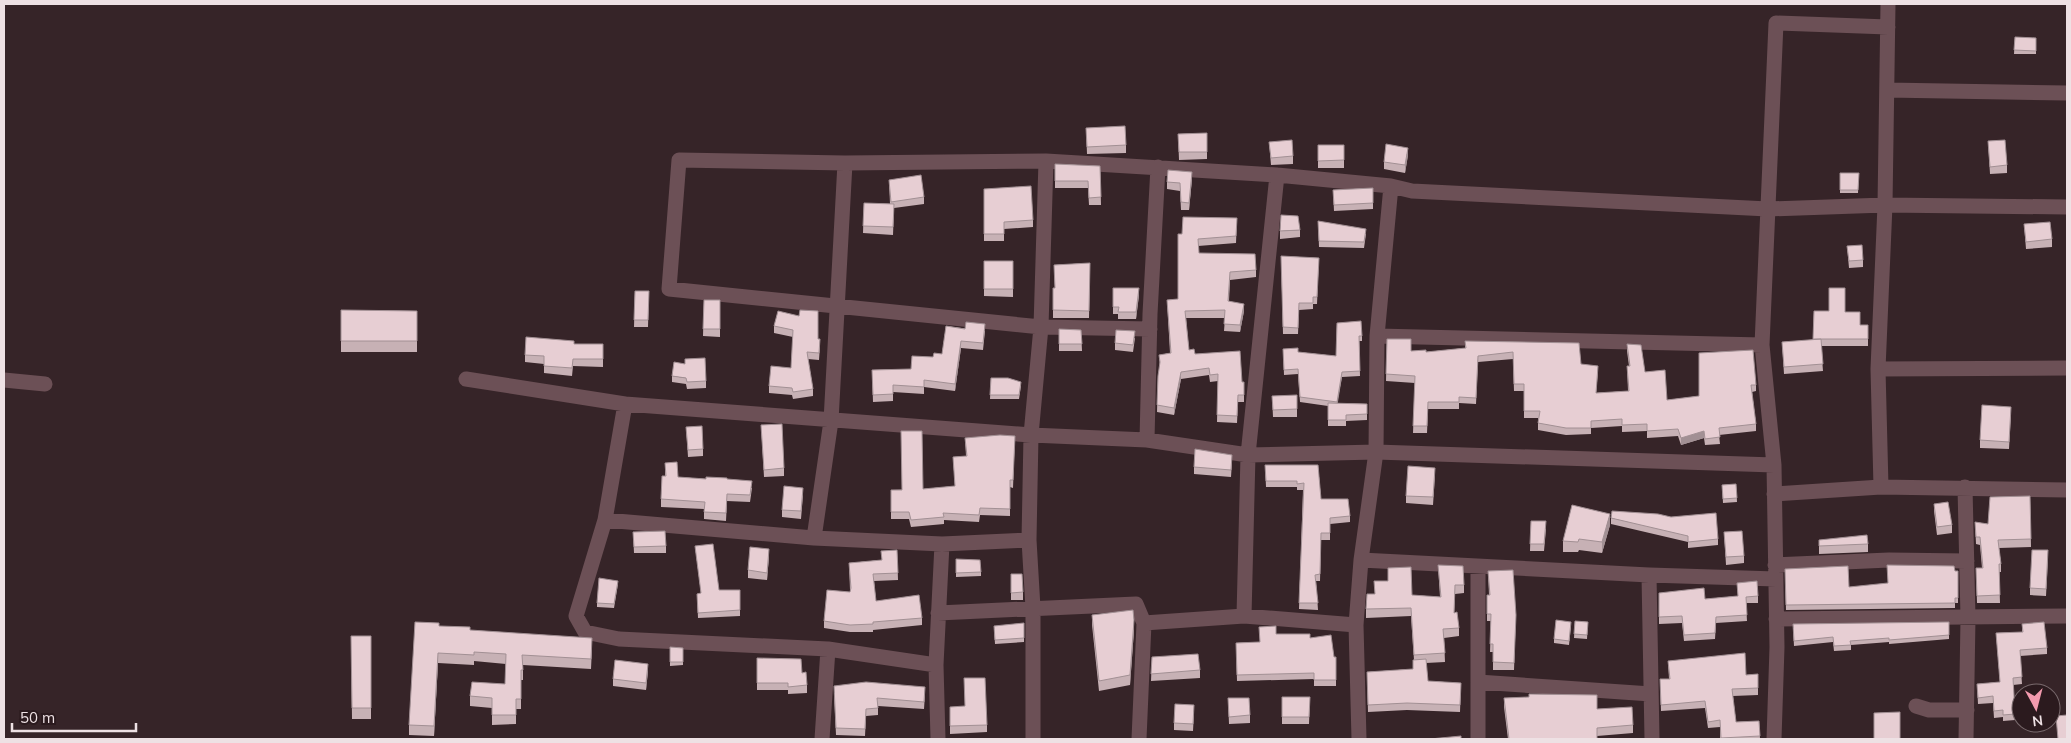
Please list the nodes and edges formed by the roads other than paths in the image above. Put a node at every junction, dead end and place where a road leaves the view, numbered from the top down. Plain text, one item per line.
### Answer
1 (1888, 4) edge
2 (1888, 28) junction
3 (1887, 90) junction
4 (2067, 93) edge
5 (1046, 161) junction
6 (845, 163) junction
7 (1158, 168) junction
8 (1277, 175) junction
9 (1391, 186) junction
10 (1885, 204) junction
11 (2067, 207) edge
12 (1768, 209) junction
13 (837, 305) junction
14 (1041, 327) junction
15 (1150, 329) junction
16 (1376, 336) junction
17 (1762, 345) junction
18 (2067, 368) edge
19 (1878, 369) junction
20 (466, 379) dead end
21 (4, 380) edge
22 (45, 384) dead end
23 (626, 404) junction
24 (831, 421) junction
25 (1031, 435) junction
26 (1147, 440) junction
27 (1376, 452) junction
28 (1248, 455) junction
29 (1774, 465) junction
30 (1881, 487) junction
31 (1965, 487) junction
32 (2067, 490) edge
33 (1774, 494) junction
34 (605, 520) junction
35 (814, 538) junction
36 (1029, 540) junction
37 (942, 544) junction
38 (1361, 560) junction
39 (1967, 562) junction
40 (1478, 567) junction
41 (1776, 572) junction
42 (1649, 575) junction
43 (1033, 608) junction
44 (938, 613) junction
45 (1244, 616) junction
46 (2067, 616) edge
47 (1968, 618) junction
48 (1776, 619) junction
49 (1144, 622) junction
50 (1356, 625) junction
51 (828, 649) junction
52 (936, 665) junction
53 (1478, 682) junction
54 (1651, 694) junction
55 (1916, 706) dead end
56 (1967, 710) junction
57 (822, 739) edge
58 (938, 739) edge
59 (1033, 739) edge
60 (1139, 739) edge
61 (1359, 739) edge
62 (1478, 739) edge
63 (1652, 739) edge
64 (1774, 739) edge
65 (1966, 739) edge

1 - 2 street
2 - 3 street
2 - 12 street
3 - 4 street
3 - 10 street
5 - 6 street
5 - 7 street
5 - 14 street
6 - 13 street
6 - 13 street
7 - 8 street
7 - 15 street
8 - 9 street
8 - 28 street
9 - 12 street
9 - 16 street
10 - 11 street
10 - 12 street
10 - 19 street
12 - 17 street
13 - 14 street
13 - 24 street
14 - 15 street
14 - 25 street
15 - 26 street
16 - 17 street
16 - 27 street
17 - 29 street
18 - 19 street
19 - 30 street
20 - 23 street
21 - 22 street
23 - 24 street
23 - 34 street
24 - 25 street
24 - 35 street
25 - 26 street
25 - 36 street
26 - 28 street
27 - 28 street
27 - 29 street
27 - 38 street
28 - 45 street
29 - 33 street
30 - 31 street
30 - 33 street
31 - 32 street
31 - 39 street
33 - 41 street
34 - 35 street
34 - 51 street
35 - 37 street
36 - 37 street
36 - 43 street
37 - 44 street
38 - 40 street
38 - 50 street
39 - 41 street
39 - 47 street
40 - 42 street
40 - 53 street
41 - 42 street
41 - 48 street
42 - 54 street
43 - 44 street
43 - 49 street
43 - 59 street
44 - 52 street
45 - 49 street
45 - 50 street
46 - 47 street
47 - 48 street
47 - 56 street
48 - 64 street
49 - 60 street
50 - 61 street
51 - 52 street
51 - 57 street
52 - 58 street
53 - 54 street
53 - 62 street
54 - 63 street
55 - 56 street
56 - 65 street

